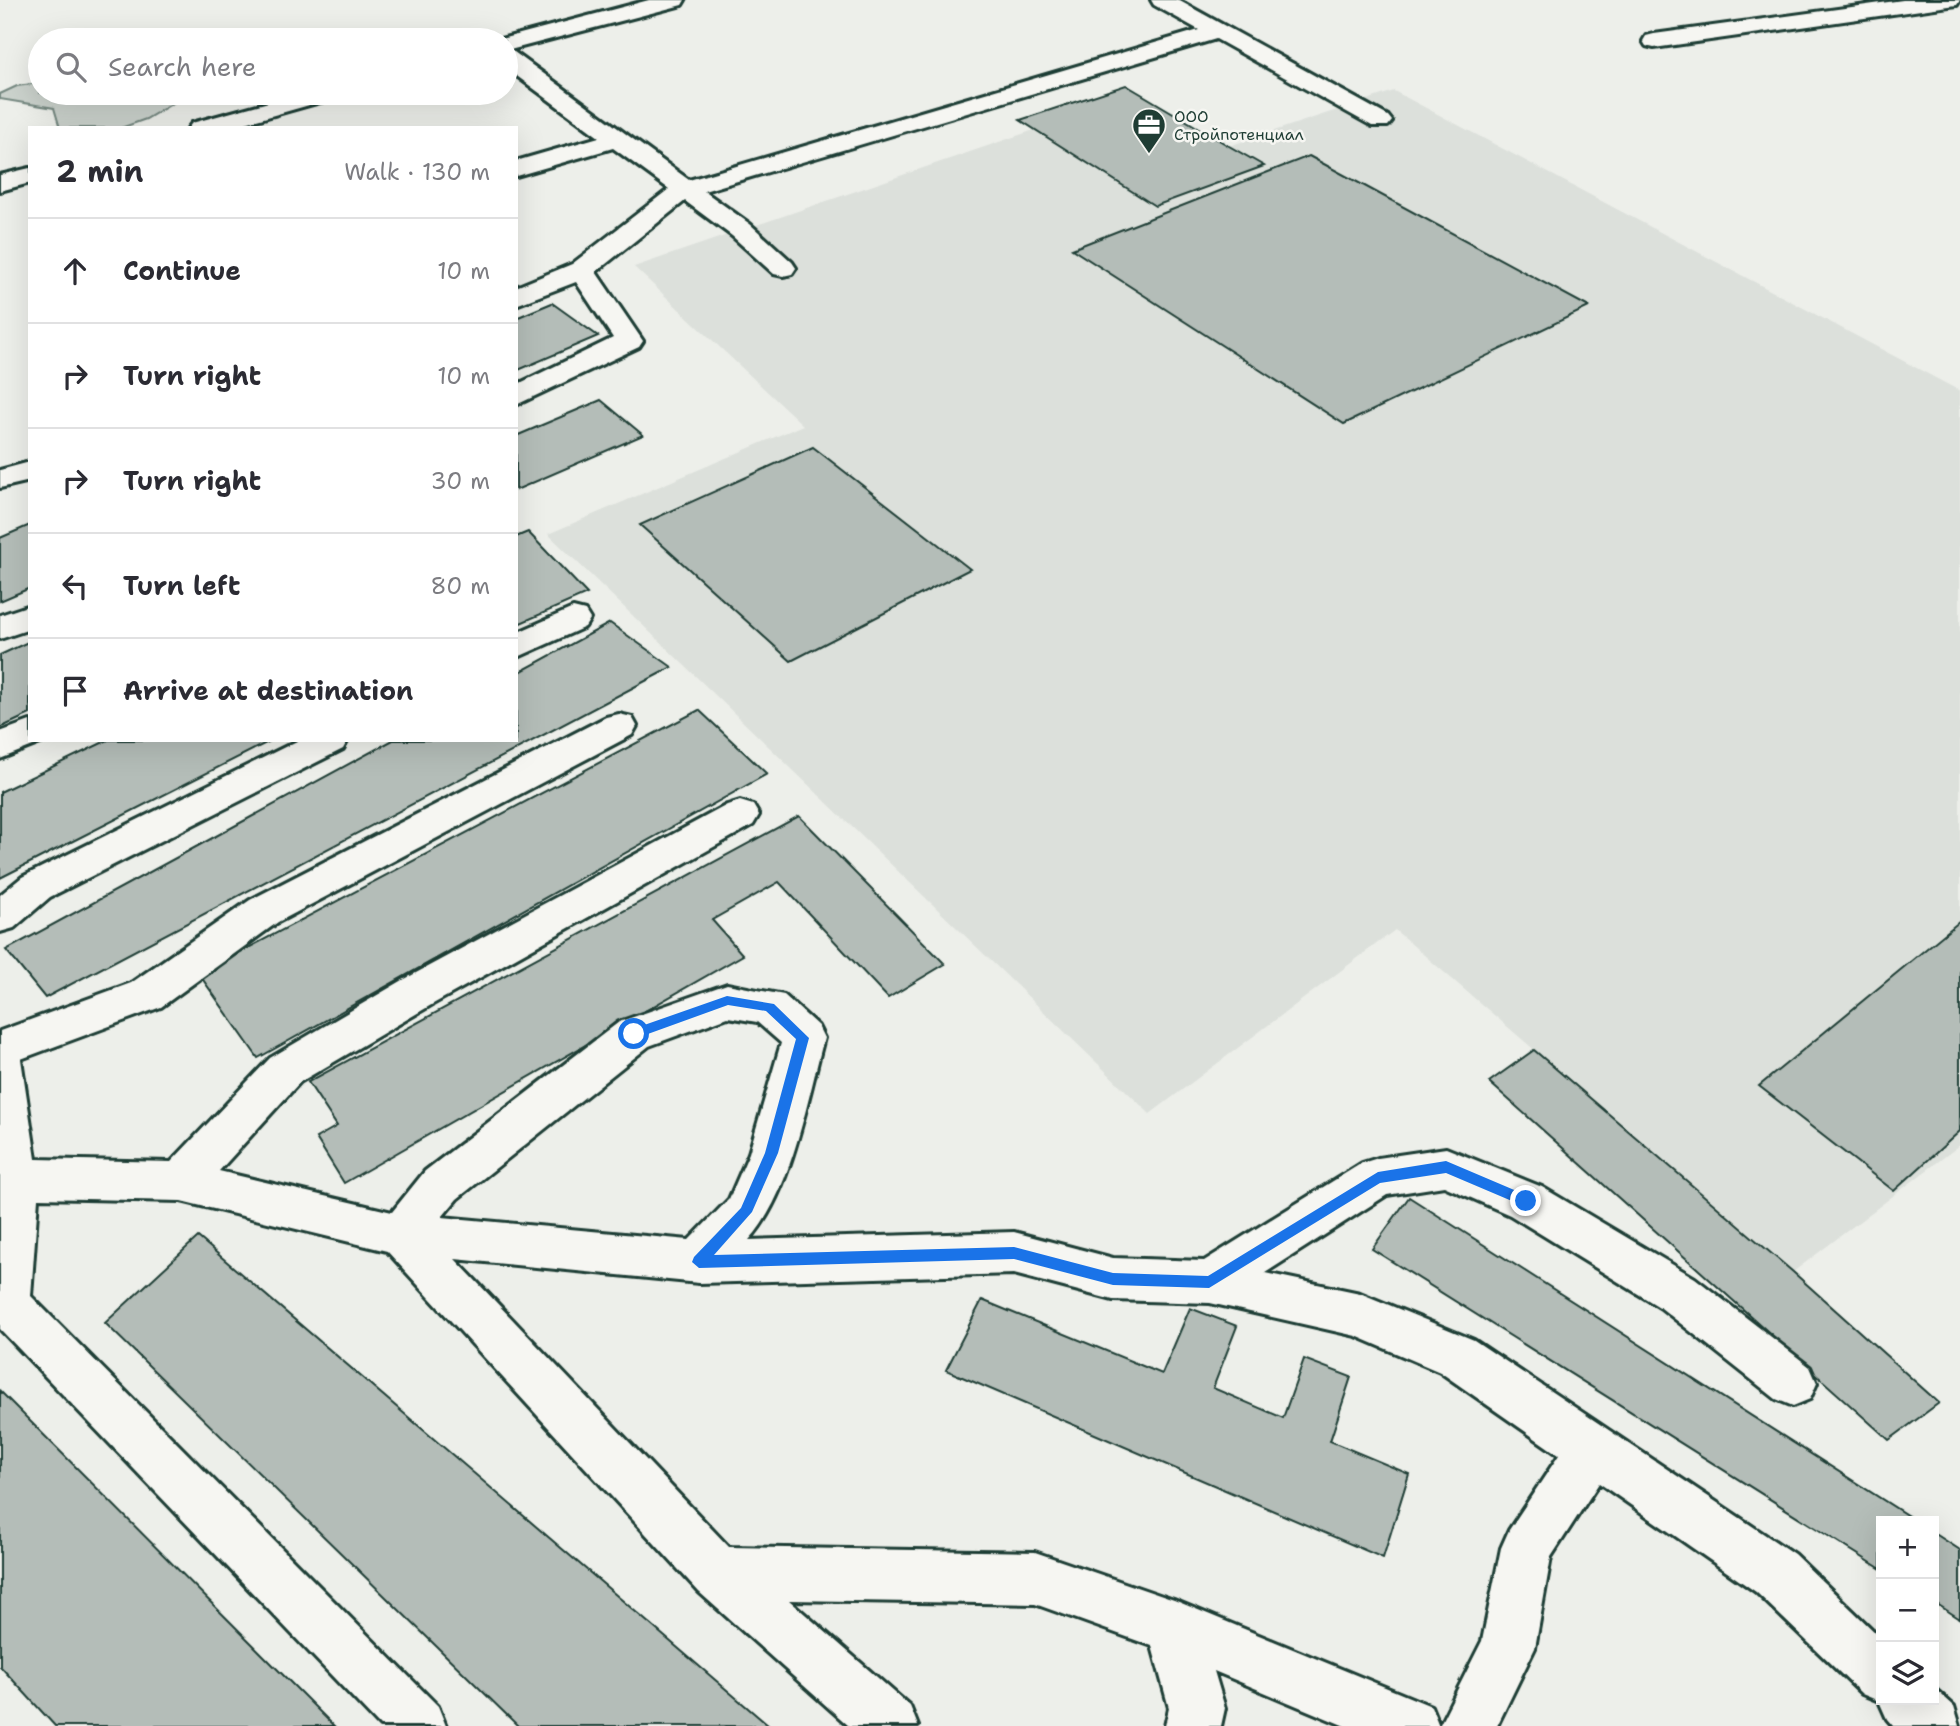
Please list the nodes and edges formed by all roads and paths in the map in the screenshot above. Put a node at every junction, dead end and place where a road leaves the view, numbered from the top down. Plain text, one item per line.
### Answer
1 (674, 0) edge
2 (1162, 0) edge
3 (1949, 0) edge
4 (1218, 31) junction
5 (518, 41) edge
6 (1654, 41) dead end
7 (518, 66) edge
8 (283, 105) edge
9 (1380, 121) dead end
10 (207, 126) edge
11 (617, 139) junction
12 (518, 168) edge
13 (28, 176) edge
14 (0, 183) edge
15 (685, 189) junction
16 (783, 268) dead end
17 (581, 270) junction
18 (518, 296) edge
19 (518, 395) edge
20 (28, 472) edge
21 (0, 479) edge
22 (28, 617) edge
23 (573, 619) dead end
24 (0, 628) edge
25 (518, 646) edge
26 (619, 726) dead end
27 (28, 734) edge
28 (326, 742) edge
29 (0, 746) edge
30 (740, 815) dead end
31 (0, 917) edge
32 (0, 1049) edge
33 (0, 1059) edge
34 (17, 1178) junction
35 (181, 1182) junction
36 (401, 1234) junction
37 (699, 1262) junction
38 (1209, 1282) junction
39 (1793, 1383) dead end
40 (1593, 1448) junction
41 (718, 1573) junction
42 (1174, 1627) junction
43 (1876, 1670) edge
44 (1911, 1705) edge
45 (418, 1726) edge
46 (890, 1726) edge
47 (1194, 1726) edge
48 (1410, 1726) edge
49 (1467, 1726) edge
50 (1934, 1726) edge

1 - 5 main road
2 - 4 main road
3 - 6 main road
4 - 9 main road
4 - 15 main road
7 - 11 main road
8 - 10 main road
11 - 12 main road
11 - 15 main road
13 - 14 main road
15 - 16 main road
15 - 17 main road
17 - 18 main road
17 - 19 main road
20 - 21 main road
22 - 24 main road
23 - 25 main road
26 - 32 main road
27 - 29 main road
28 - 31 main road
30 - 35 main road
33 - 34 main road
34 - 35 main road
34 - 45 main road
35 - 36 main road
36 - 37 main road
36 - 37 main road
36 - 41 main road
37 - 38 main road
38 - 39 main road
38 - 40 main road
40 - 43 main road
40 - 49 main road
41 - 42 main road
41 - 46 main road
42 - 47 main road
42 - 48 main road
44 - 50 main road

